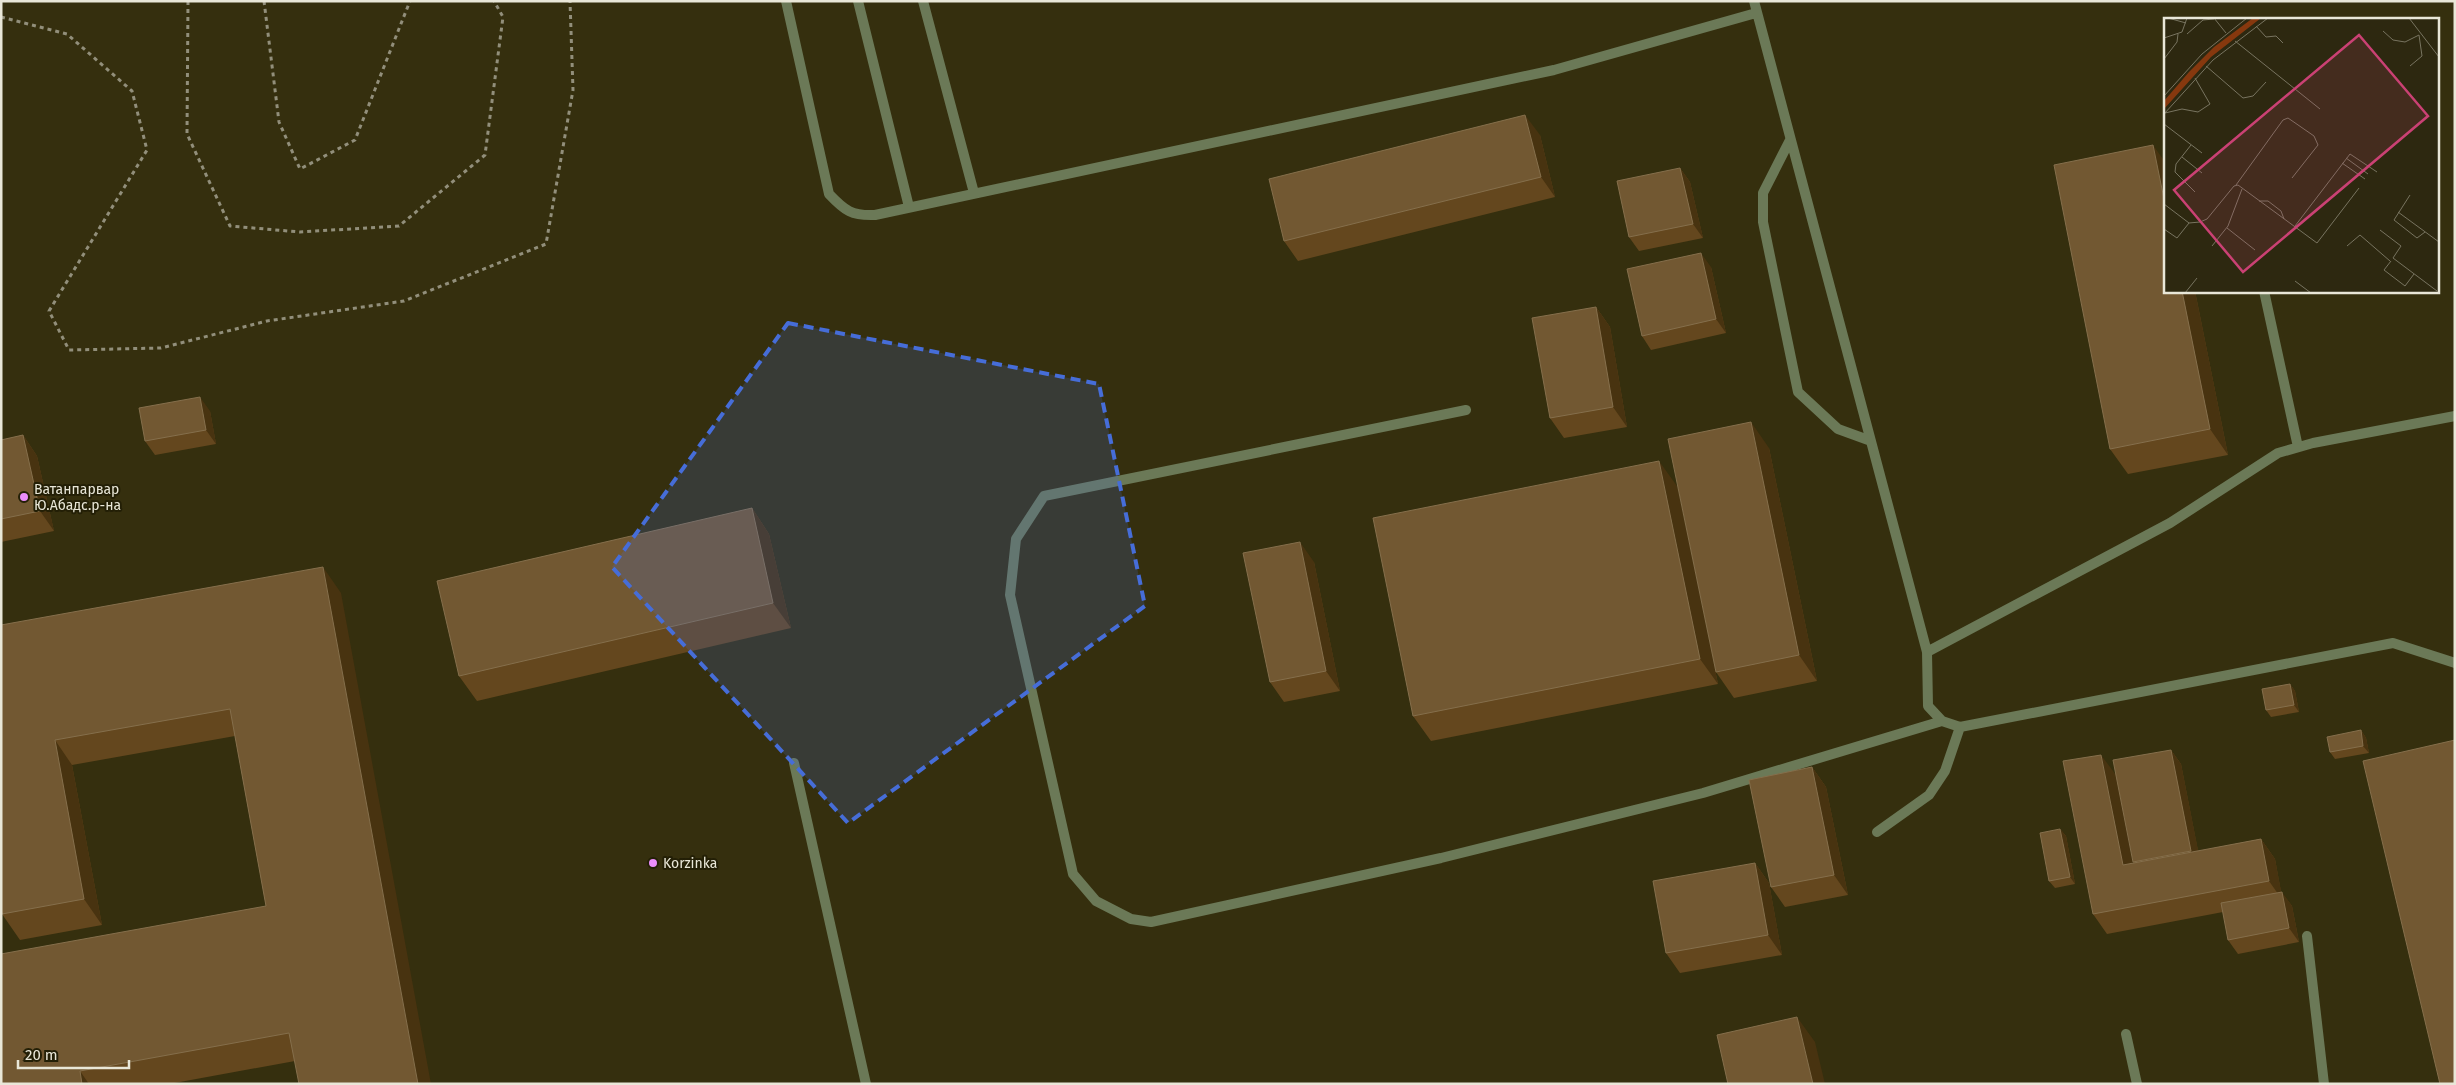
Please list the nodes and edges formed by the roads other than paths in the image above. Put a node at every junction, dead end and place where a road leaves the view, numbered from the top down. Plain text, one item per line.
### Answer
1 (786, 1) edge
2 (858, 1) edge
3 (923, 1) edge
4 (1754, 1) edge
5 (1756, 13) junction
6 (1790, 140) junction
7 (974, 193) junction
8 (909, 207) junction
9 (2264, 292) edge
10 (1466, 410) dead end
11 (2455, 416) edge
12 (1871, 441) junction
13 (2298, 447) junction
14 (1927, 652) junction
15 (2455, 662) edge
16 (1942, 721) junction
17 (1960, 726) junction
18 (794, 763) dead end
19 (1877, 832) dead end
20 (2307, 936) dead end
21 (2126, 1034) dead end
22 (866, 1084) edge
23 (2137, 1084) edge
24 (2324, 1084) edge

1 - 8 lane
2 - 8 lane
3 - 7 lane
4 - 5 lane
5 - 6 lane
5 - 7 lane
6 - 12 lane
6 - 12 lane
7 - 8 lane
9 - 13 lane
10 - 16 lane
11 - 13 lane
12 - 14 lane
13 - 14 lane
14 - 16 lane
15 - 17 lane
16 - 17 lane
17 - 19 lane
18 - 22 lane
20 - 24 lane
21 - 23 lane

